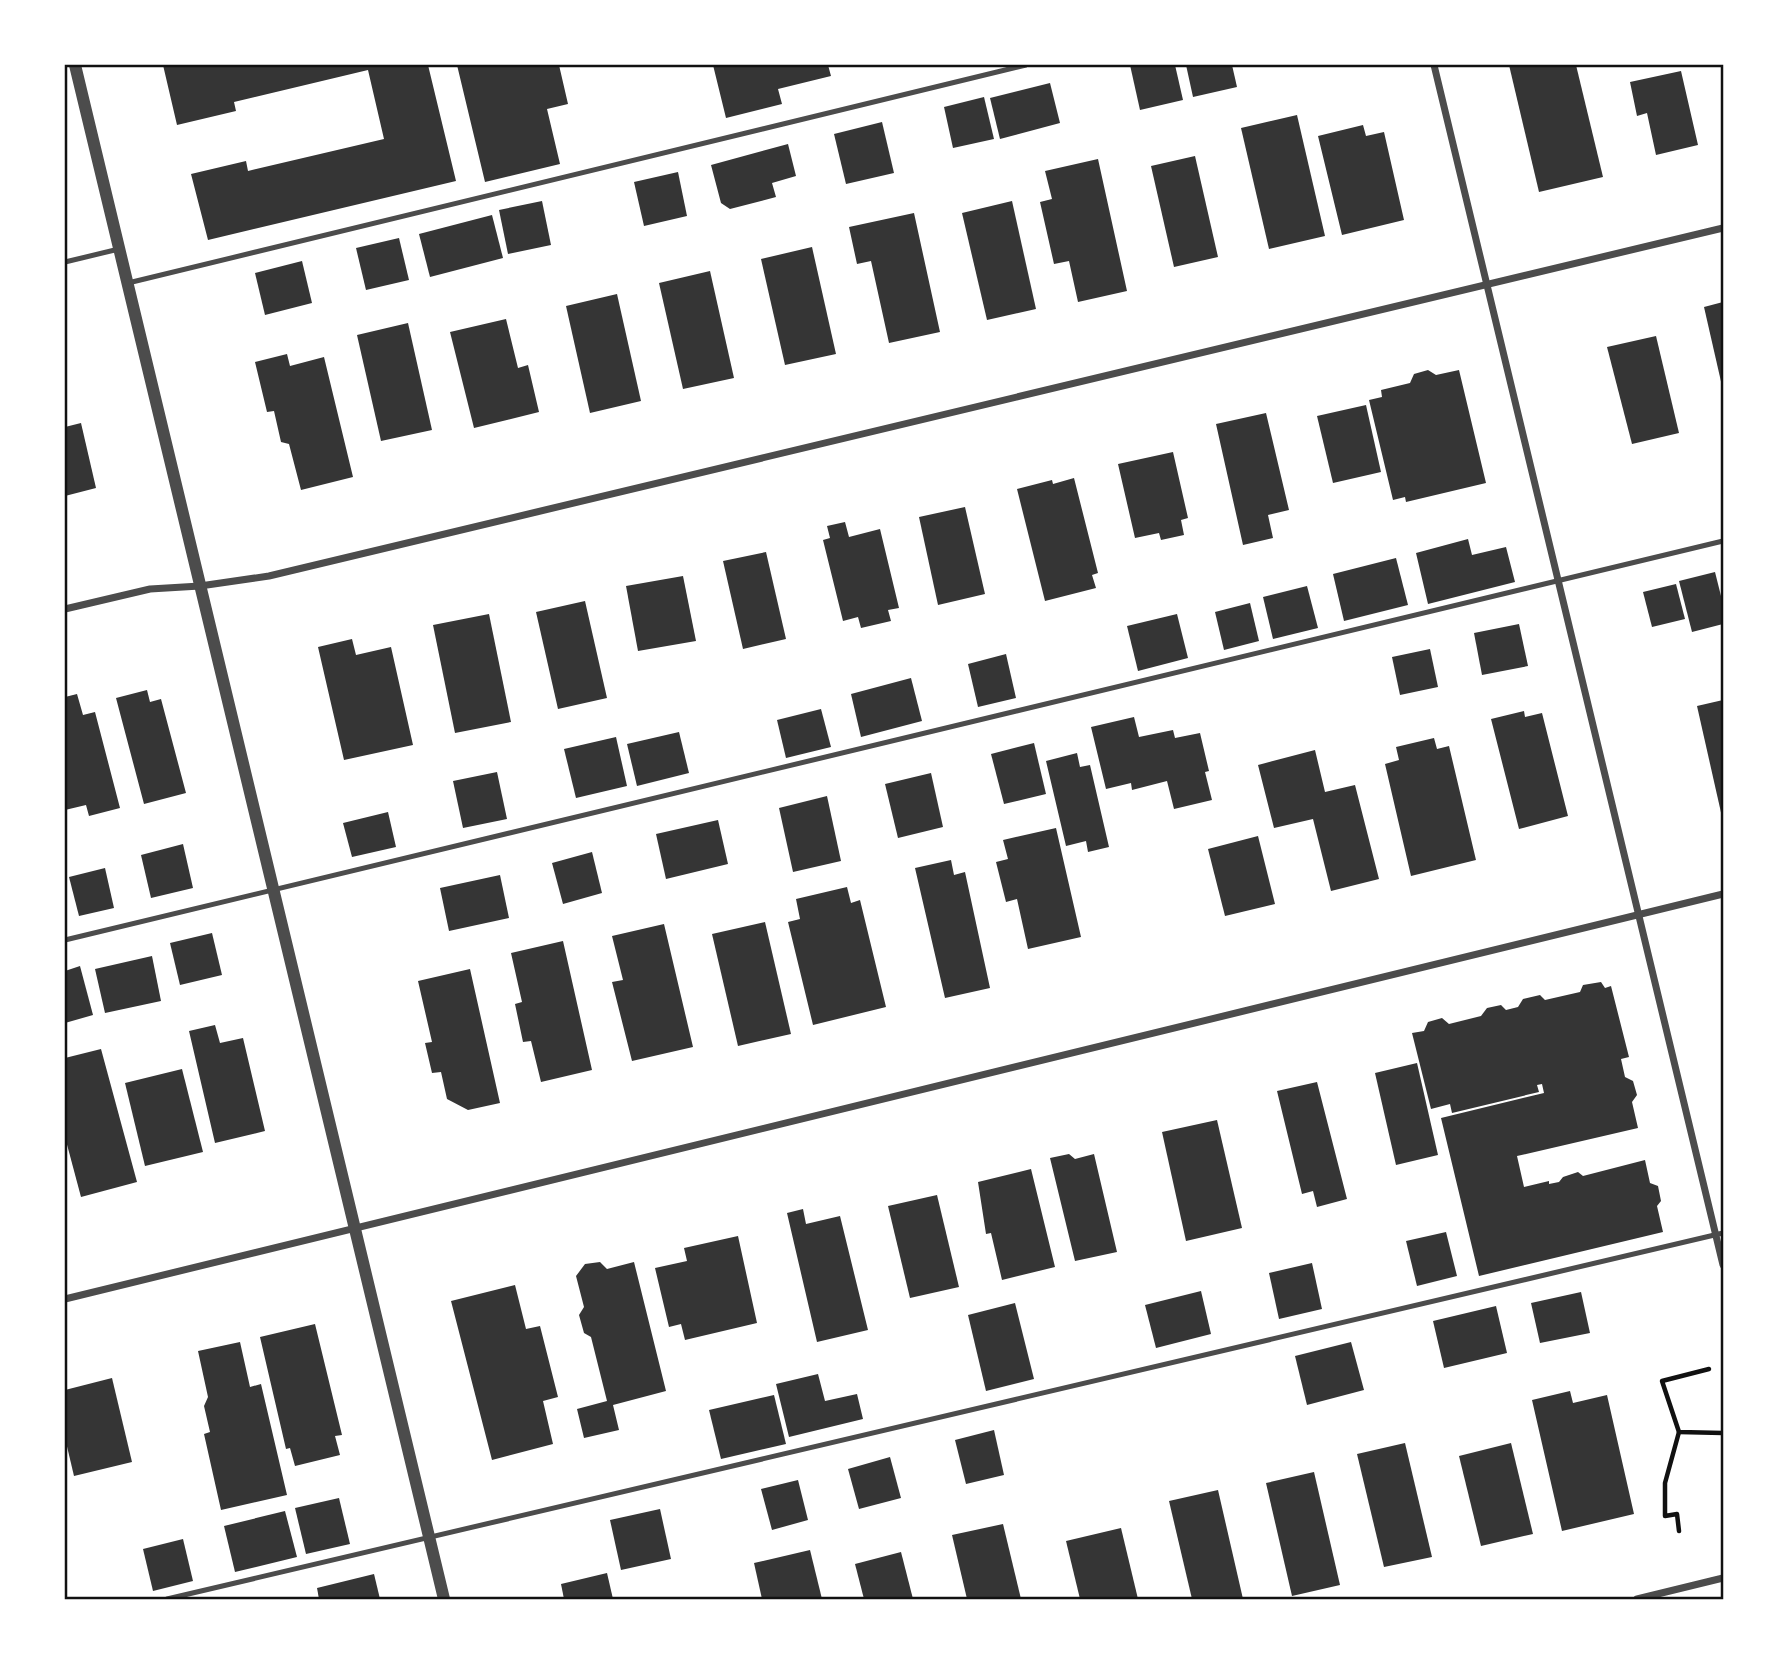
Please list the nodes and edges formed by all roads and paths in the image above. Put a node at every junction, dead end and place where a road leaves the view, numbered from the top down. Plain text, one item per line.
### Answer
1 (75, 65) edge
2 (1026, 65) edge
3 (1434, 65) edge
4 (1723, 228) edge
5 (119, 249) junction
6 (65, 262) edge
7 (127, 284) junction
8 (1487, 284) junction
9 (1723, 541) edge
10 (1558, 581) junction
11 (200, 586) junction
12 (65, 609) edge
13 (273, 890) junction
14 (1723, 894) edge
15 (1639, 914) junction
16 (65, 940) edge
17 (355, 1228) junction
18 (1720, 1234) edge
19 (1723, 1265) edge
20 (65, 1299) edge
21 (1709, 1369) dead end
22 (1679, 1432) junction
23 (1723, 1433) edge
24 (1679, 1531) dead end
25 (429, 1538) junction
26 (1723, 1578) edge
27 (167, 1599) edge
28 (444, 1599) edge
29 (1637, 1599) edge

1 - 5 street
2 - 7 lane
3 - 8 street
4 - 8 street
5 - 6 lane
5 - 7 street
7 - 11 street
8 - 10 street
8 - 11 street
9 - 10 lane
10 - 13 lane
10 - 15 street
11 - 12 street
11 - 13 street
13 - 16 lane
13 - 17 street
14 - 15 street
15 - 17 street
15 - 18 street
17 - 20 street
17 - 25 street
18 - 19 street
18 - 25 lane
21 - 22 path
22 - 23 path
22 - 24 path
25 - 27 lane
25 - 28 street
26 - 29 street

